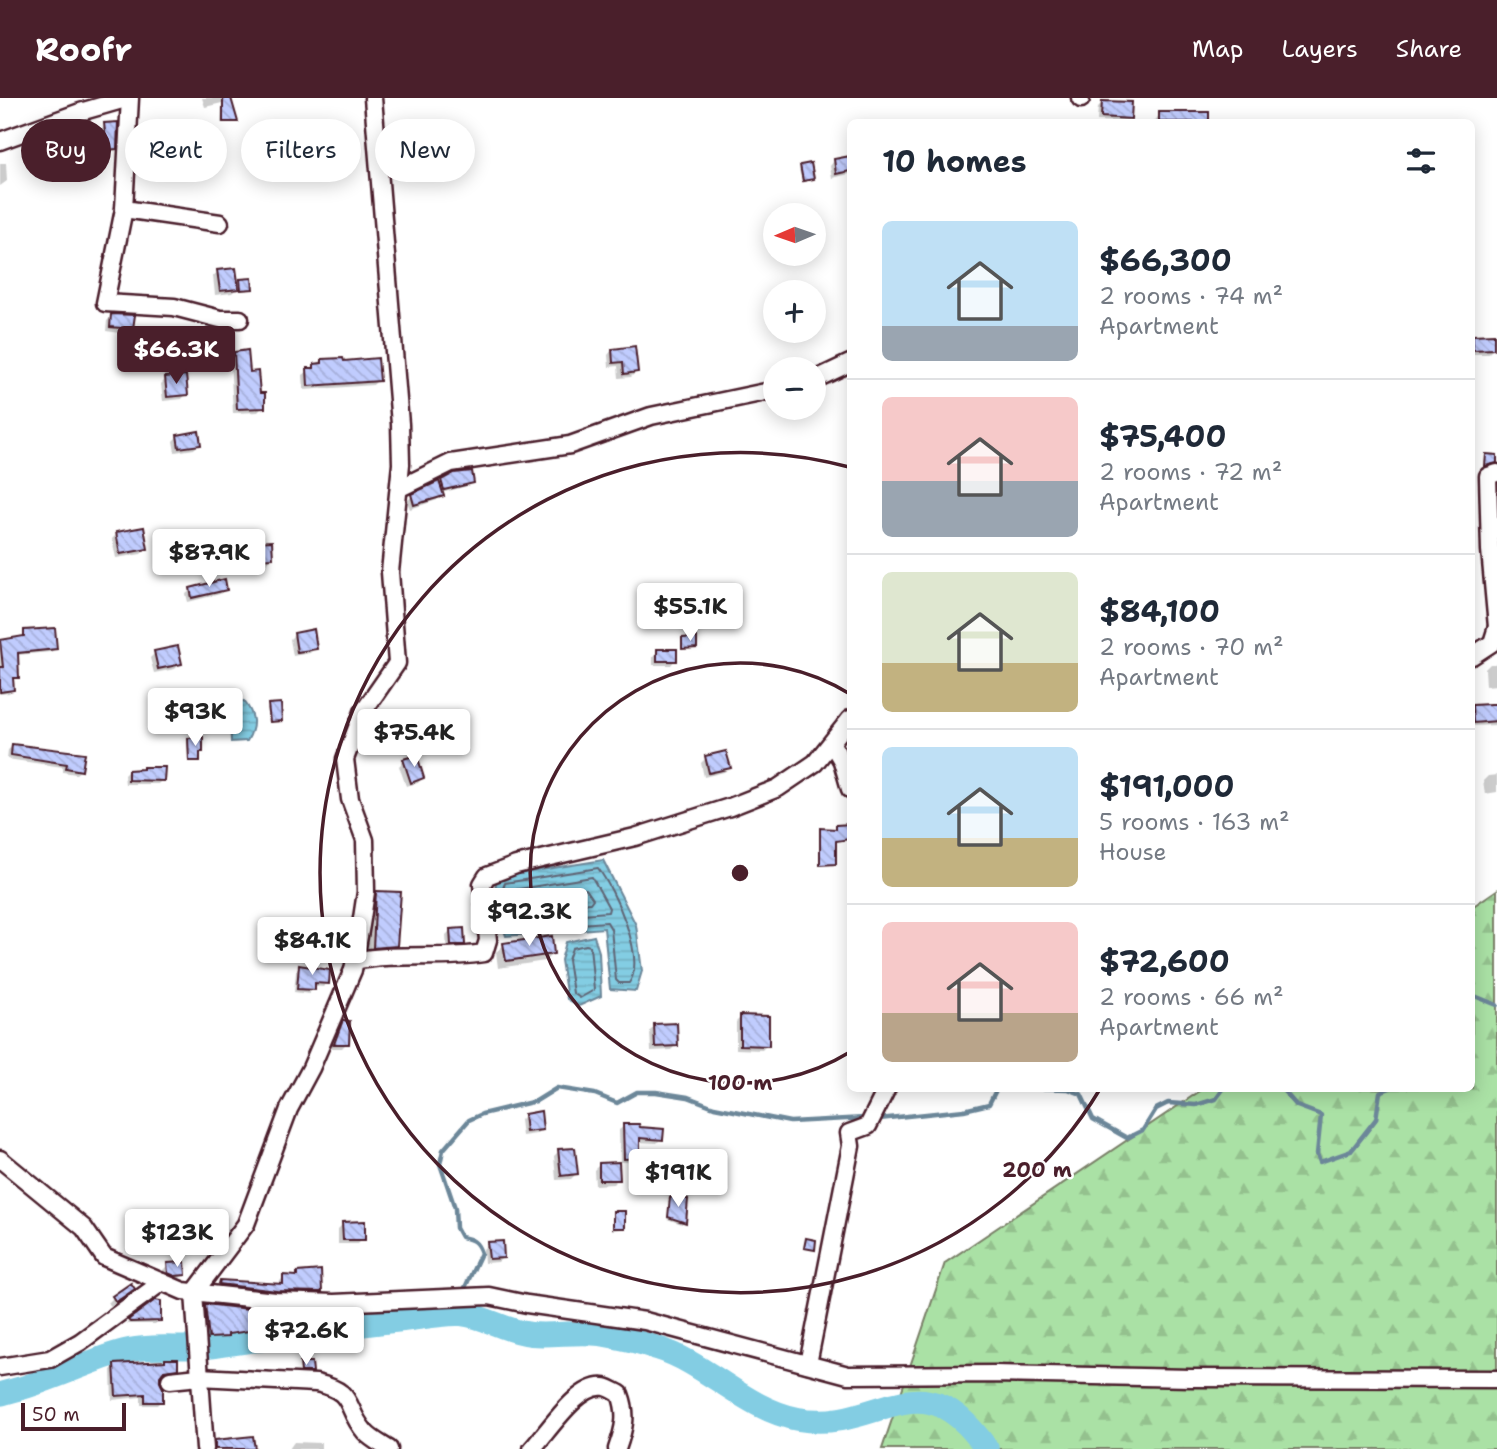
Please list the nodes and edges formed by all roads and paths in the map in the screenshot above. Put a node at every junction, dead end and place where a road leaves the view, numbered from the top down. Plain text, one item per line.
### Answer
1 (130, 98) edge
2 (373, 98) edge
3 (0, 141) edge
4 (124, 209) junction
5 (220, 223) dead end
6 (240, 319) dead end
7 (847, 364) edge
8 (826, 374) edge
9 (763, 392) edge
10 (1497, 473) edge
11 (400, 488) junction
12 (1497, 627) edge
13 (1475, 654) edge
14 (847, 723) edge
15 (832, 744) junction
16 (847, 778) edge
17 (355, 961) junction
18 (885, 1092) edge
19 (0, 1159) edge
20 (162, 1282) junction
21 (194, 1293) junction
22 (808, 1364) junction
23 (0, 1367) edge
24 (199, 1377) junction
25 (1497, 1379) edge
26 (170, 1380) dead end
27 (205, 1449) edge
28 (388, 1449) edge
29 (532, 1449) edge
30 (617, 1449) edge

1 - 3 street
1 - 4 street
2 - 11 street
4 - 5 street
4 - 6 street
7 - 8 street
9 - 11 street
10 - 12 street
11 - 17 street
12 - 13 street
14 - 15 street
15 - 16 street
15 - 17 street
17 - 21 street
18 - 22 street
19 - 20 street
20 - 21 street
20 - 23 street
21 - 22 street
21 - 24 street
22 - 25 street
24 - 26 street
24 - 27 street
24 - 28 street
29 - 30 street

